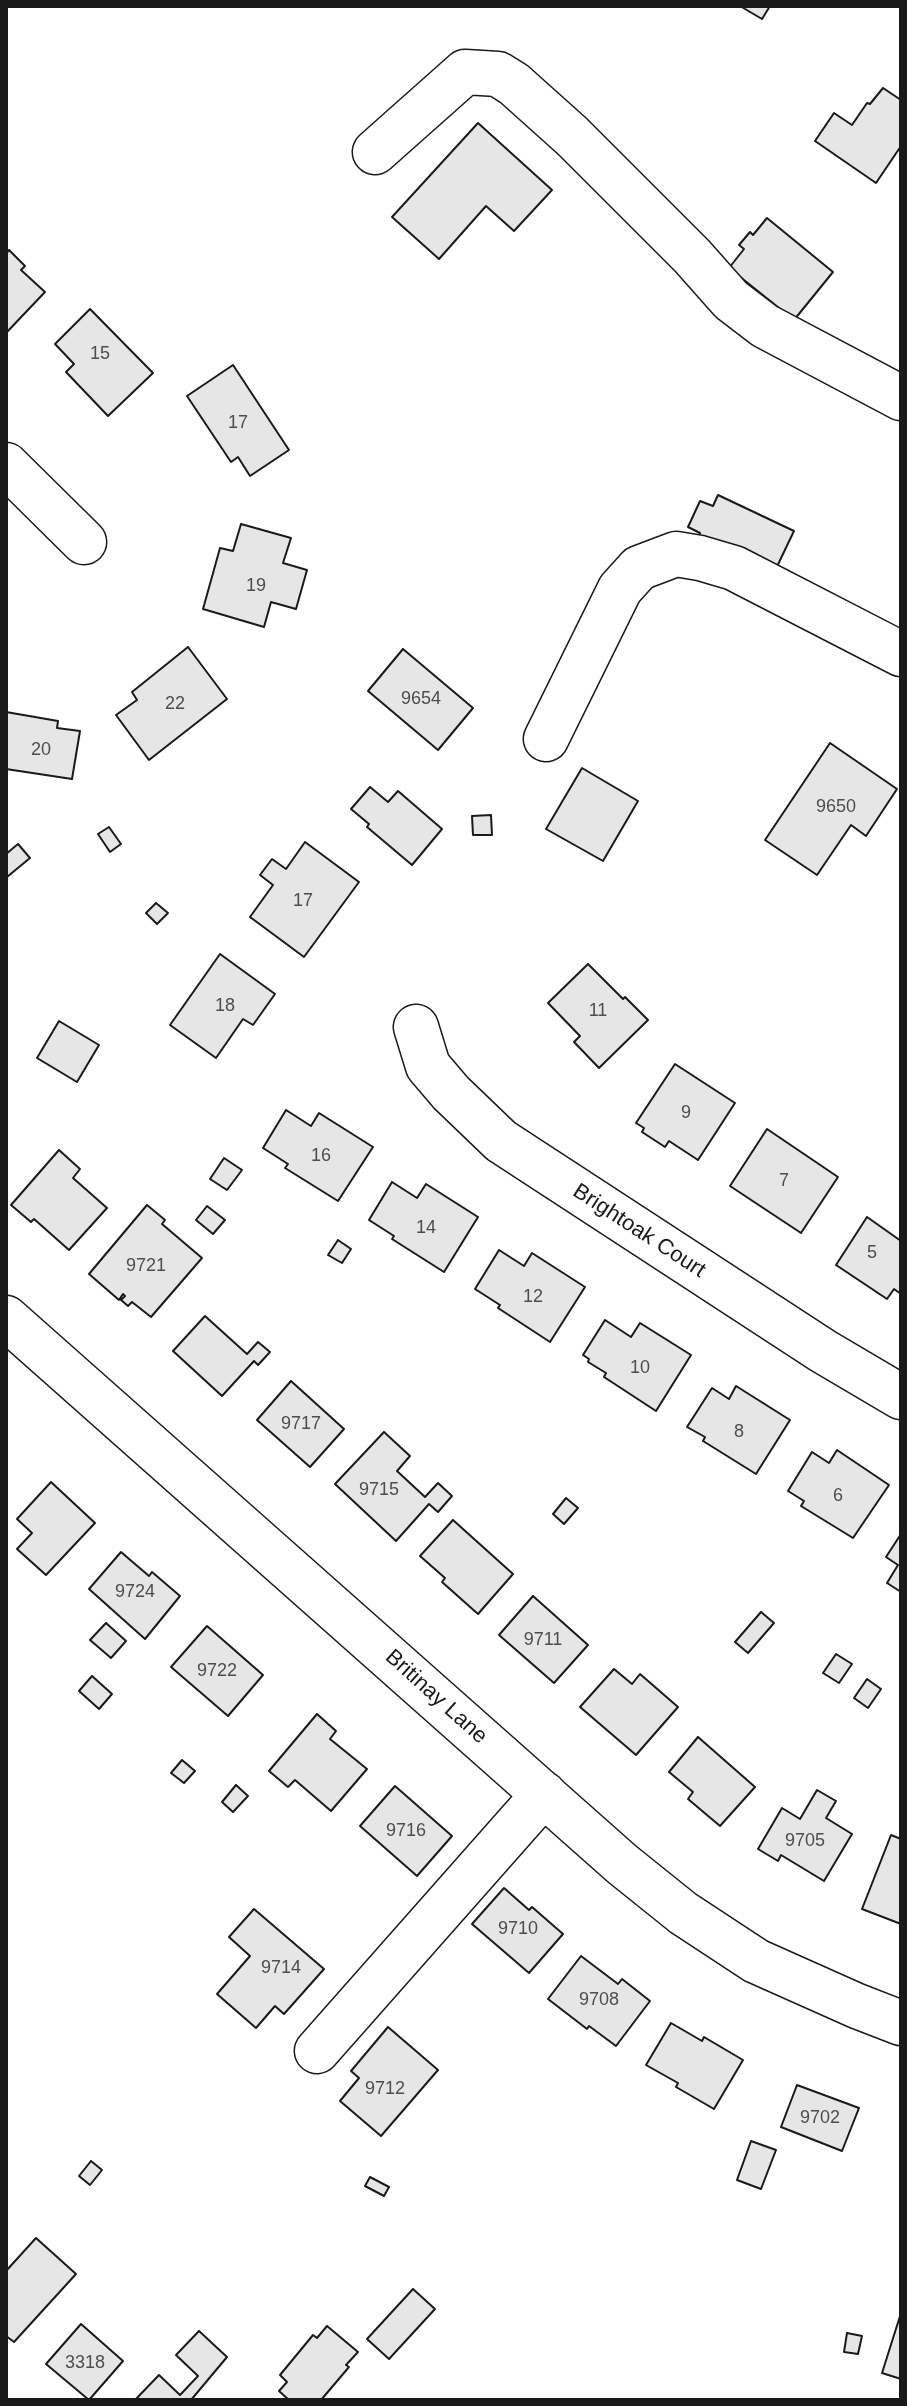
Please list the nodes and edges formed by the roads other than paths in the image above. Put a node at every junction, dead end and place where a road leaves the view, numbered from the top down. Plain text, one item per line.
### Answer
1 (375, 152) dead end
2 (901, 398) edge
3 (6, 465) edge
4 (84, 542) dead end
5 (901, 654) edge
6 (546, 739) dead end
7 (416, 1027) dead end
8 (6, 1318) edge
9 (901, 1397) edge
10 (544, 1794) junction
11 (901, 2023) edge
12 (317, 2051) dead end

1 - 2 street
3 - 4 street
5 - 6 street
7 - 9 street, Brightoak Court
8 - 10 street, Britinay Lane
10 - 11 street, Britinay Lane
10 - 12 street

